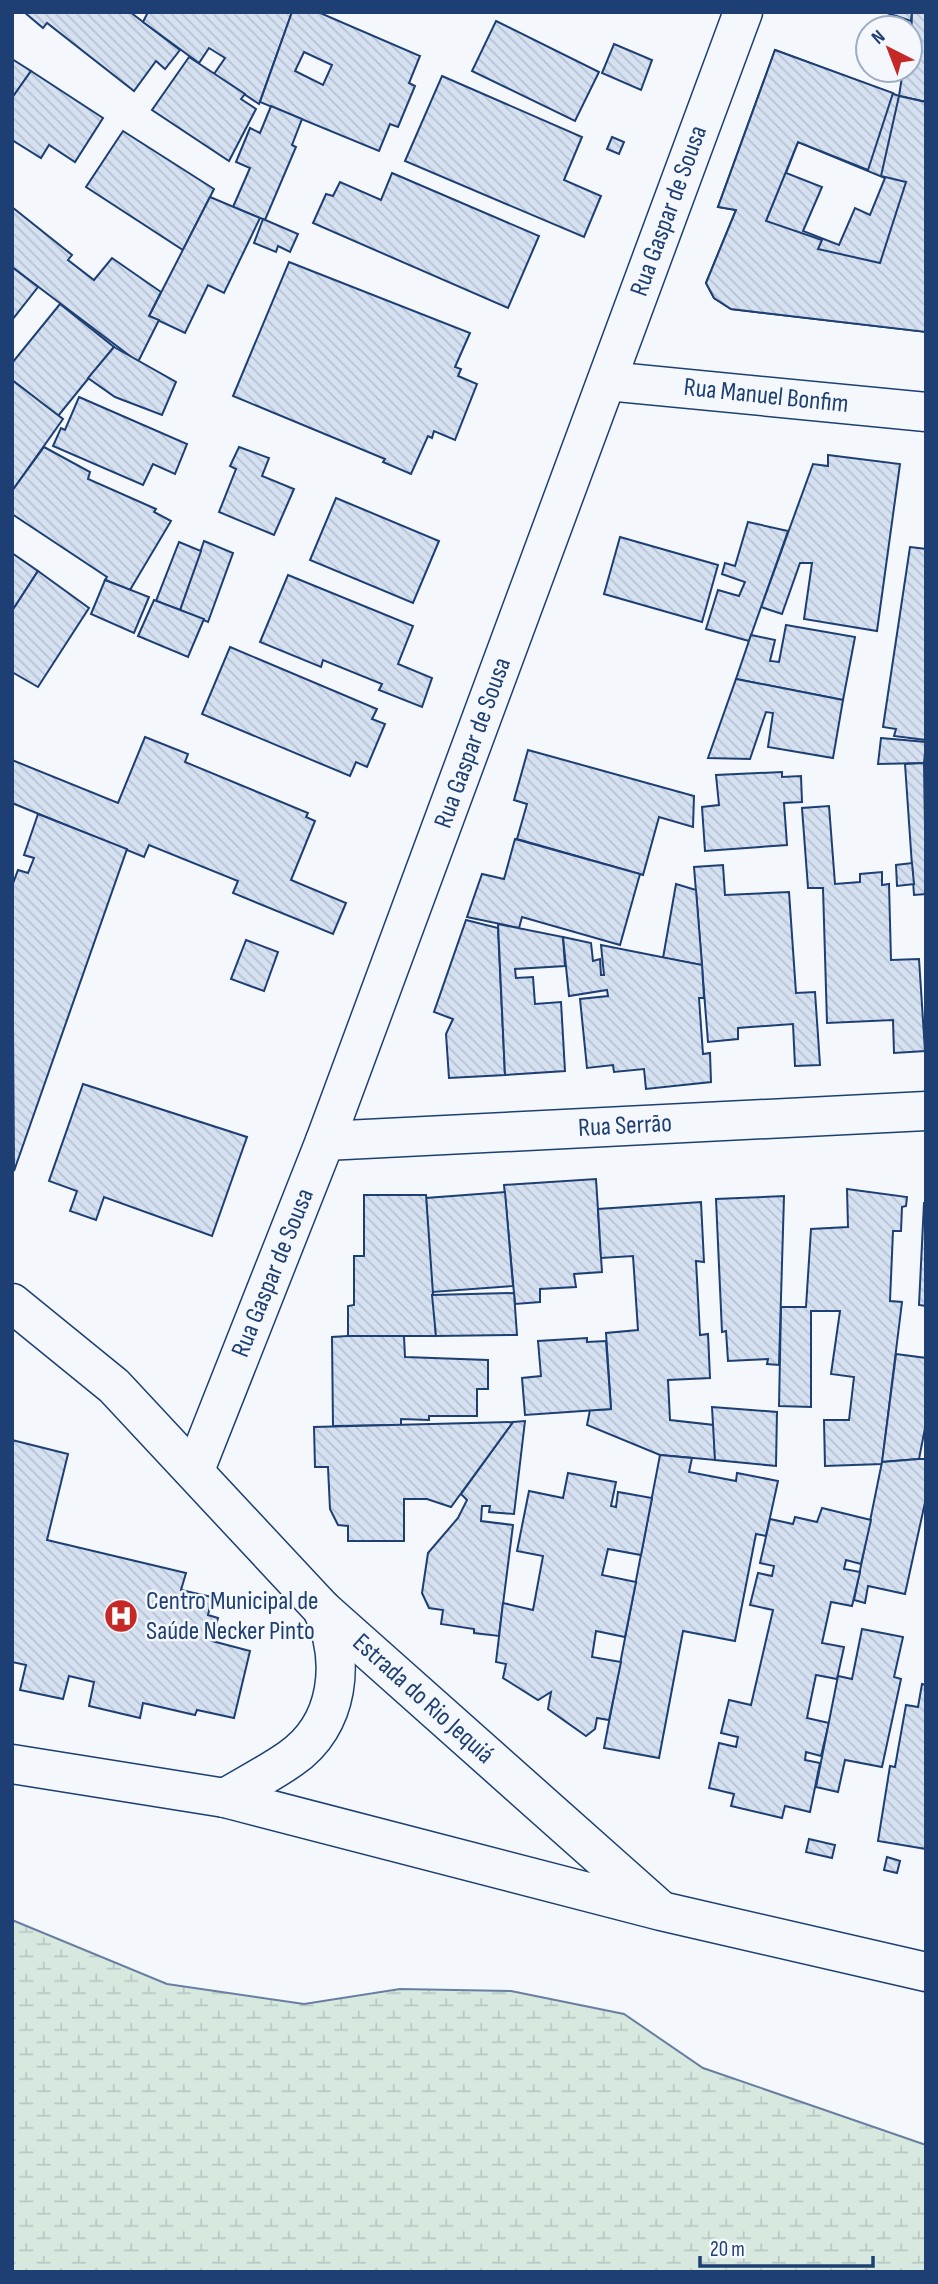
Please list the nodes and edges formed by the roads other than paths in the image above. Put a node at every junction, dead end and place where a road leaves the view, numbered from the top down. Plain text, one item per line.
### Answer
1 (743, 12) edge
2 (607, 381) junction
3 (926, 412) edge
4 (926, 1111) edge
5 (325, 1141) junction
6 (12, 1303) edge
7 (195, 1470) junction
8 (322, 1609) junction
9 (12, 1764) edge
10 (225, 1798) junction
11 (661, 1911) junction
12 (926, 1972) edge

1 - 2 street, Rua Gaspar de Sousa
2 - 3 street, Rua Manuel Bonfim
2 - 5 street, Rua Gaspar de Sousa
4 - 5 street, Rua Serrão
5 - 7 street, Rua Gaspar de Sousa
6 - 7 street, Estrada do Rio Jequiá
7 - 8 street, Estrada do Rio Jequiá
8 - 10 street
8 - 11 street, Estrada do Rio Jequiá
9 - 10 street, Estrada do Rio Jequiá
10 - 11 street, Estrada do Rio Jequiá
11 - 12 street, Estrada do Rio Jequiá

